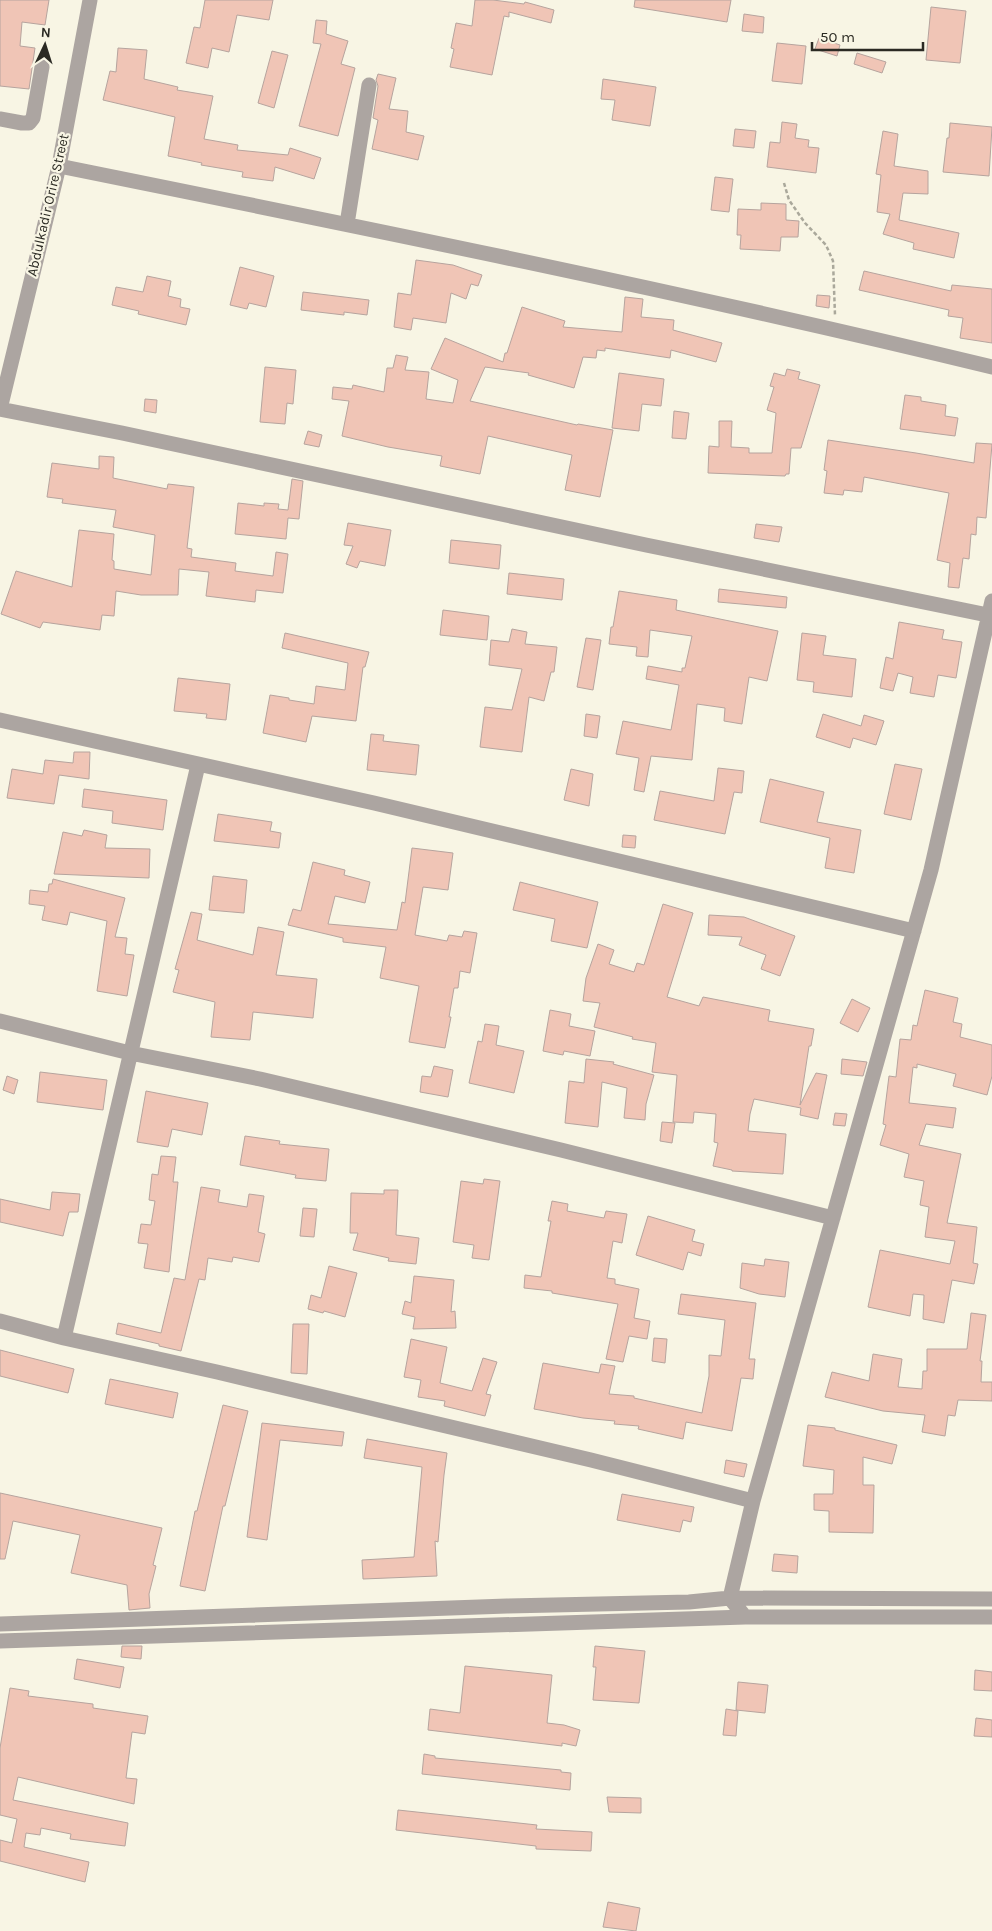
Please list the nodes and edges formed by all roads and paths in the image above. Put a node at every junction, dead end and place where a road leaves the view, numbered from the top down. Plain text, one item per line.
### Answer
1 (90, 0) edge
2 (42, 67) dead end
3 (369, 85) dead end
4 (0, 119) edge
5 (59, 166) junction
6 (784, 184) dead end
7 (347, 224) junction
8 (836, 329) junction
9 (992, 367) edge
10 (0, 409) edge
11 (991, 610) edge
12 (0, 720) edge
13 (198, 765) junction
14 (914, 931) junction
15 (0, 1022) edge
16 (130, 1053) junction
17 (834, 1218) junction
18 (0, 1321) edge
19 (64, 1338) junction
20 (753, 1501) junction
21 (730, 1598) junction
22 (992, 1599) edge
23 (745, 1616) junction
24 (992, 1617) edge
25 (0, 1624) edge
26 (0, 1641) edge

1 - 5 street, Abdulkadir Orire Street
2 - 4 street
3 - 7 street
5 - 7 street
5 - 10 street, Abdulkadir Orire Street
6 - 8 path
7 - 8 street
8 - 9 street
10 - 11 street
11 - 14 street
12 - 13 street
13 - 14 street
13 - 16 street
14 - 17 street
15 - 16 street
16 - 17 street
16 - 19 street
17 - 20 street
18 - 19 street
19 - 20 street
20 - 21 street
21 - 22 street
21 - 23 street
21 - 25 street
23 - 24 street
23 - 26 street

